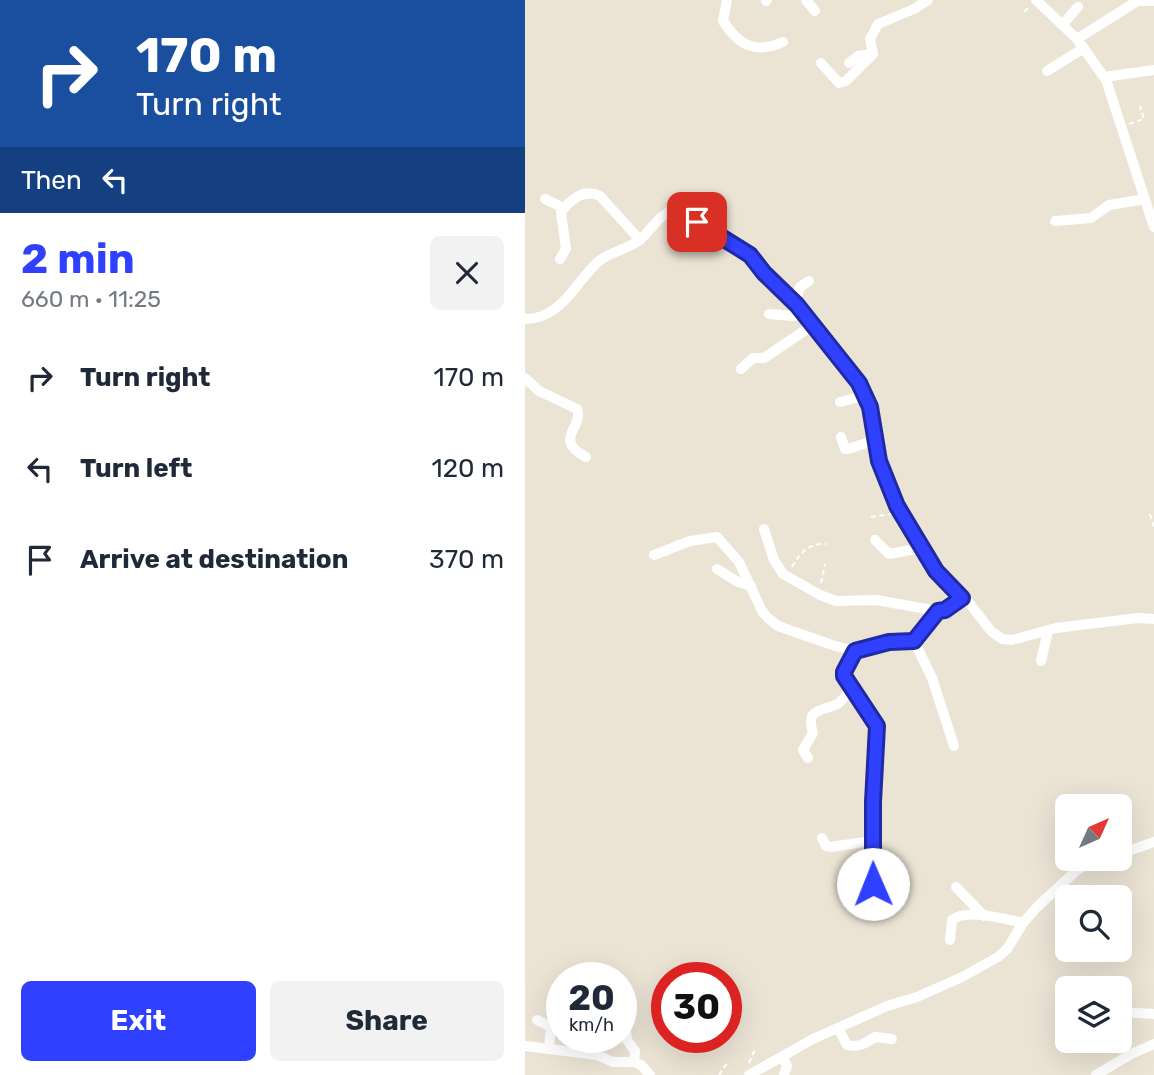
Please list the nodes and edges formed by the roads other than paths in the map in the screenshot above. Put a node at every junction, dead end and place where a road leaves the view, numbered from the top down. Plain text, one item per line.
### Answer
1 (727, 0) edge
2 (806, 0) edge
3 (928, 0) edge
4 (1036, 0) edge
5 (1138, 1) edge
6 (1154, 1) edge
7 (1078, 8) dead end
8 (815, 11) dead end
9 (1063, 24) junction
10 (783, 42) dead end
11 (1081, 43) junction
12 (873, 54) junction
13 (821, 63) dead end
14 (849, 63) dead end
15 (1154, 70) edge
16 (1047, 71) dead end
17 (1104, 77) junction
18 (545, 199) dead end
19 (1148, 199) edge
20 (564, 208) junction
21 (1055, 221) dead end
22 (1154, 227) edge
23 (640, 240) junction
24 (560, 259) dead end
25 (809, 281) dead end
26 (798, 307) junction
27 (769, 314) dead end
28 (526, 321) edge
29 (813, 325) junction
30 (741, 369) dead end
31 (525, 378) edge
32 (866, 395) junction
33 (840, 402) dead end
34 (841, 438) dead end
35 (876, 440) junction
36 (586, 457) dead end
37 (764, 529) dead end
38 (876, 540) dead end
39 (922, 548) junction
40 (654, 555) dead end
41 (717, 569) dead end
42 (751, 586) junction
43 (962, 598) junction
44 (938, 611) junction
45 (1154, 620) edge
46 (1016, 627) dead end
47 (1048, 631) junction
48 (1016, 640) junction
49 (914, 641) junction
50 (855, 651) junction
51 (1041, 661) dead end
52 (852, 687) junction
53 (954, 746) dead end
54 (808, 758) dead end
55 (822, 838) dead end
56 (872, 841) junction
57 (1154, 842) edge
58 (1132, 850) edge
59 (1075, 872) edge
60 (956, 887) dead end
61 (852, 892) dead end
62 (984, 916) junction
63 (1023, 923) junction
64 (950, 940) dead end
65 (1132, 1013) edge
66 (1154, 1014) edge
67 (537, 1020) dead end
68 (546, 1024) edge
69 (838, 1028) junction
70 (893, 1039) dead end
71 (1154, 1044) edge
72 (525, 1045) edge
73 (546, 1048) edge
74 (583, 1053) edge
75 (635, 1053) edge
76 (782, 1057) junction
77 (634, 1062) junction
78 (751, 1074) edge
79 (650, 1075) edge
80 (784, 1075) edge
81 (1097, 1075) edge

1 - 10 street
2 - 8 street
3 - 12 street
4 - 9 street
5 - 6 street
5 - 11 street
7 - 9 street
9 - 11 street
11 - 16 street
11 - 17 street
12 - 13 street
12 - 14 street
15 - 17 street
17 - 19 street
18 - 20 street
19 - 21 street
19 - 22 street
20 - 23 street
20 - 24 street
23 - 26 street
23 - 28 street
25 - 26 street
26 - 27 street
26 - 29 street
29 - 30 street
29 - 32 street
31 - 36 street
32 - 33 street
32 - 35 street
34 - 35 street
35 - 39 street
37 - 44 street
38 - 39 street
39 - 43 street
40 - 42 street
41 - 42 street
42 - 50 street
43 - 44 street
43 - 48 street
44 - 49 street
45 - 47 street
46 - 48 street
47 - 48 street
47 - 51 street
49 - 50 street
49 - 53 street
50 - 52 street
52 - 54 street
52 - 56 street
55 - 56 street
56 - 61 street
57 - 58 street
59 - 63 street
60 - 62 street
62 - 63 street
62 - 64 street
63 - 69 street
65 - 66 street
67 - 68 street
69 - 70 street
69 - 76 street
71 - 81 street
72 - 73 street
74 - 77 street
75 - 77 street
76 - 78 street
76 - 80 street
77 - 79 street

